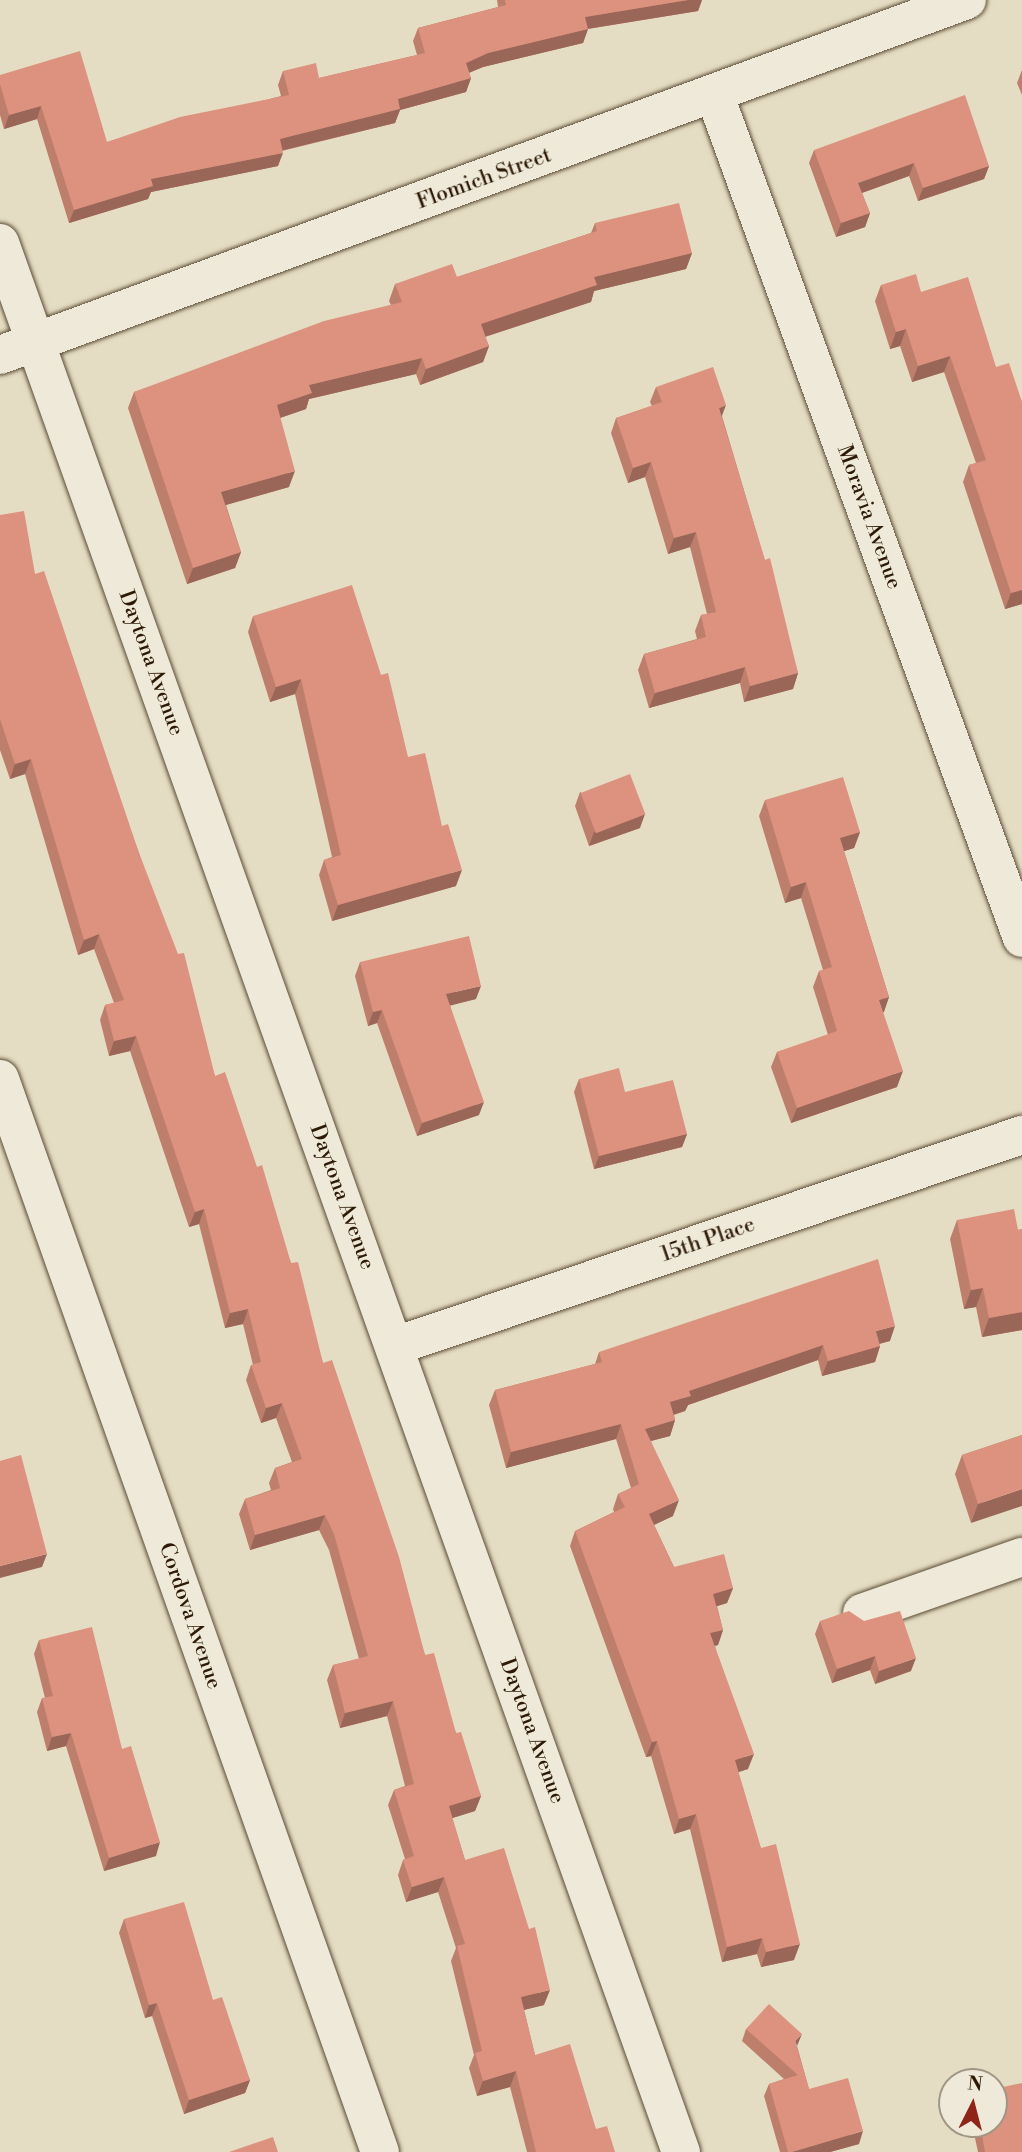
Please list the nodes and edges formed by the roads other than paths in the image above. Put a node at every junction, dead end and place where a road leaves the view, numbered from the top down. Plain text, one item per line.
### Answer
1 (967, 0) edge
2 (886, 13) edge
3 (715, 96) junction
4 (0, 243) edge
5 (35, 342) junction
6 (0, 355) edge
7 (1022, 937) edge
8 (0, 1079) edge
9 (1022, 1135) edge
10 (395, 1346) junction
11 (1022, 1557) edge
12 (862, 1613) dead end
13 (380, 2152) edge
14 (681, 2152) edge

1 - 2 street, Flomich Street
2 - 3 street, Flomich Street
3 - 5 street, Flomich Street
3 - 7 street, Moravia Avenue
4 - 5 street, Daytona Avenue
5 - 6 street, Flomich Street
5 - 10 street, Daytona Avenue
8 - 13 street, Cordova Avenue
9 - 10 street, 15th Place
10 - 14 street, Daytona Avenue
11 - 12 street

